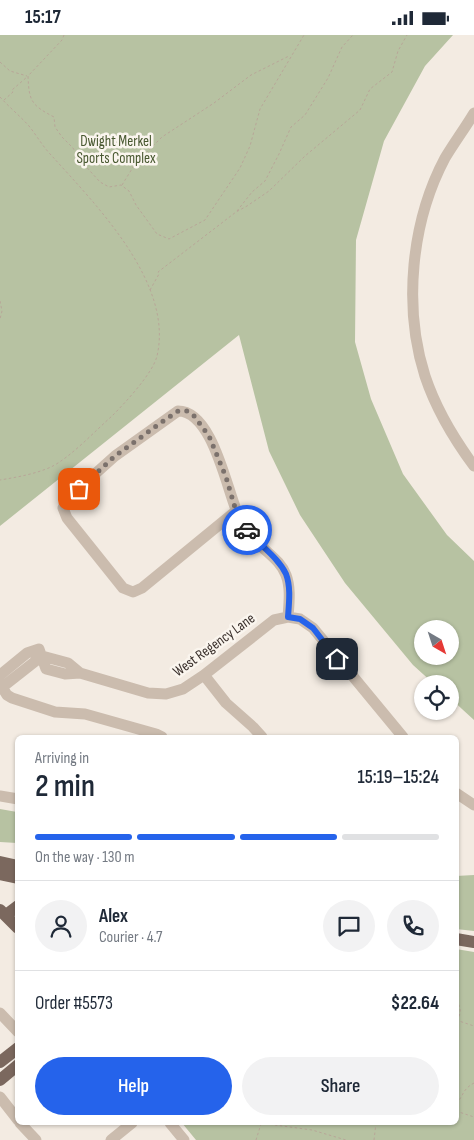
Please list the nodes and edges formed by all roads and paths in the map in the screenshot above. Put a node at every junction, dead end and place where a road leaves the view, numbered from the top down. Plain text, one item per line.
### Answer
1 (64, 35) edge
2 (304, 35) edge
3 (353, 35) edge
4 (407, 35) edge
5 (290, 55) junction
6 (0, 62) edge
7 (28, 76) junction
8 (0, 97) edge
9 (3, 101) junction
10 (474, 113) edge
11 (121, 185) junction
12 (236, 212) junction
13 (150, 290) junction
14 (0, 301) edge
15 (0, 319) edge
16 (474, 467) edge
17 (0, 480) edge
18 (236, 511) junction
19 (288, 617) junction
20 (40, 653) junction
21 (0, 675) edge
22 (204, 675) junction
23 (1, 687) edge
24 (158, 735) edge
25 (260, 735) edge
26 (401, 735) edge
27 (459, 795) edge
28 (0, 796) edge
29 (15, 798) edge
30 (474, 805) edge
31 (0, 862) edge
32 (15, 866) edge
33 (0, 874) edge
34 (15, 877) edge
35 (15, 907) edge
36 (1, 911) edge
37 (15, 925) edge
38 (459, 940) edge
39 (474, 942) edge
40 (0, 1013) edge
41 (459, 1022) edge
42 (474, 1026) edge
43 (15, 1030) edge
44 (15, 1050) edge
45 (0, 1062) edge
46 (15, 1068) edge
47 (0, 1080) edge
48 (474, 1083) edge
49 (0, 1097) edge
50 (459, 1101) edge
51 (459, 1112) edge
52 (15, 1116) edge
53 (474, 1117) edge
54 (23, 1125) edge
55 (130, 1125) edge
56 (172, 1125) edge
57 (260, 1125) edge
58 (273, 1125) edge
59 (376, 1125) edge
60 (36, 1140) edge
61 (111, 1140) edge
62 (184, 1140) edge
63 (256, 1140) edge
64 (346, 1140) edge
65 (374, 1140) edge

1 - 7 path
2 - 5 path
3 - 12 path
4 - 12 path
5 - 11 path
5 - 11 path
6 - 7 path
7 - 9 path
7 - 11 path
8 - 9 path
9 - 13 path
10 - 16 street
12 - 13 path
13 - 17 path
14 - 15 path
18 - 18 street
18 - 19 street
19 - 22 street, West Regency Lane
19 - 26 street
20 - 21 street
20 - 22 street, West Regency Lane
20 - 23 street
22 - 25 street
23 - 24 street
27 - 30 street
28 - 29 street
31 - 32 main road
33 - 34 main road
35 - 36 main road
36 - 37 main road
38 - 39 main road
40 - 43 street
41 - 42 path
44 - 45 main road
46 - 47 main road
48 - 50 path
49 - 52 street
51 - 53 path
54 - 60 street
55 - 61 street
56 - 62 street
57 - 63 path
58 - 64 path
59 - 65 path

